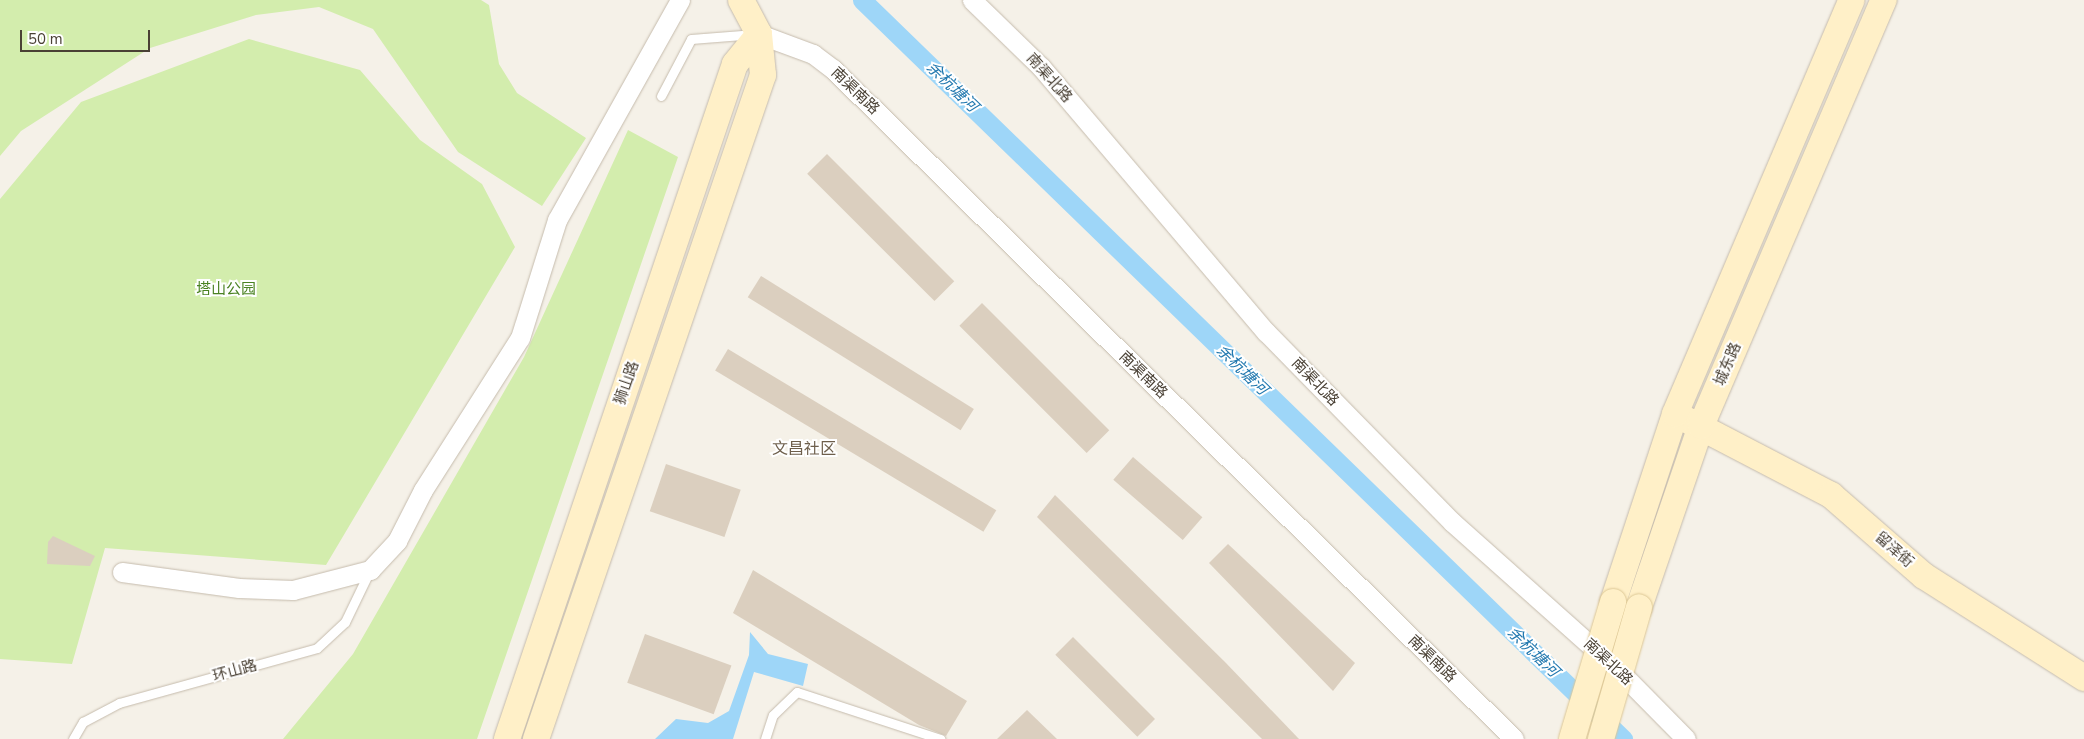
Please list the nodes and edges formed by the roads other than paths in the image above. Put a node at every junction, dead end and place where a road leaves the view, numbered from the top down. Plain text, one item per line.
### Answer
1 (680, 0) edge
2 (741, 0) edge
3 (972, 0) edge
4 (1852, 0) edge
5 (1884, 0) edge
6 (759, 34) junction
7 (661, 96) dead end
8 (1675, 414) junction
9 (1701, 426) junction
10 (370, 570) junction
11 (122, 572) dead end
12 (2084, 678) edge
13 (73, 739) edge
14 (507, 739) edge
15 (536, 739) edge
16 (765, 739) edge
17 (941, 739) edge
18 (1514, 739) edge
19 (1572, 739) edge
20 (1601, 739) edge
21 (1686, 739) edge

1 - 10 street
2 - 6 street, 狮山路
3 - 21 street, 南渠北路
4 - 8 street, 城东路
5 - 9 street, 城东路
6 - 7 lane
6 - 14 street, 狮山路
6 - 15 street, 狮山路
6 - 18 street, 南渠南路
8 - 9 street, 留泽街
8 - 19 street, 城东路, bridge
9 - 12 street, 留泽街
9 - 20 street, 城东路, bridge
10 - 11 street
10 - 13 lane, 环山路
16 - 17 lane

